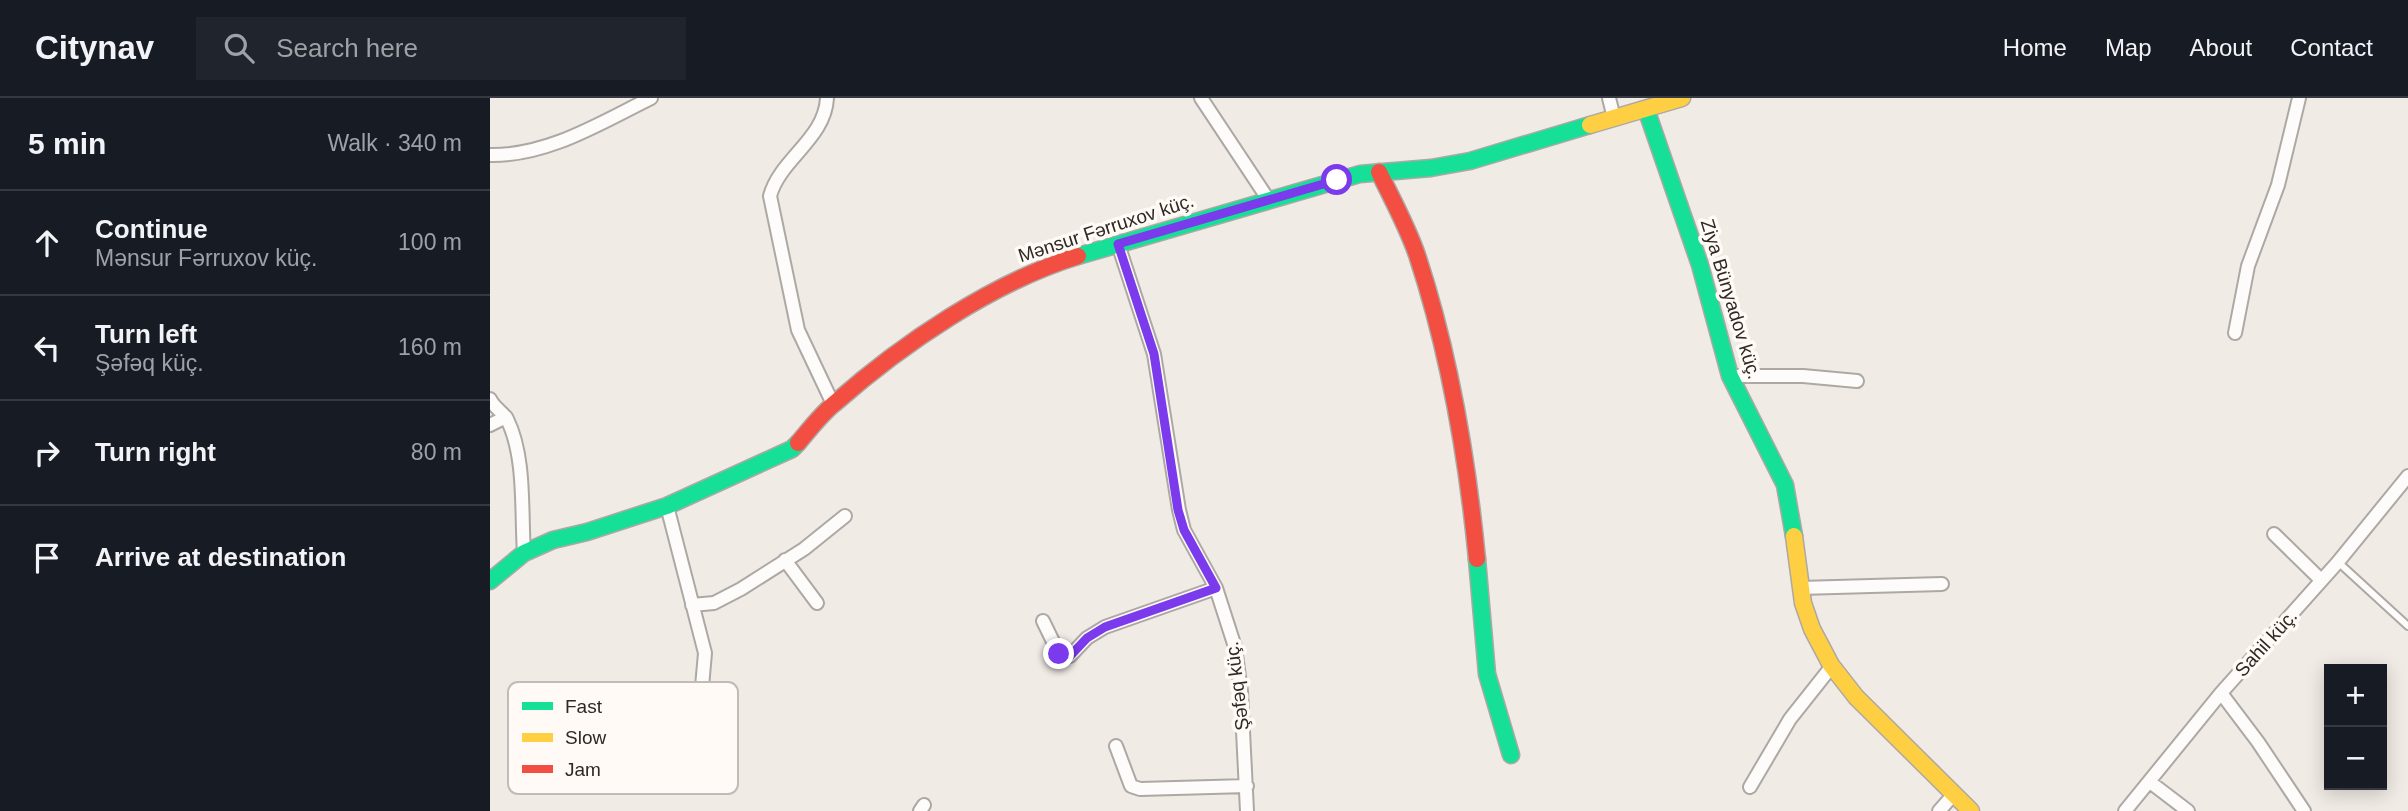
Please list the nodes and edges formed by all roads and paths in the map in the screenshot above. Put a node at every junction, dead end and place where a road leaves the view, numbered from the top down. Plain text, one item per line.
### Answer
1 (651, 98) edge
2 (827, 98) edge
3 (1201, 98) edge
4 (1609, 98) edge
5 (1682, 98) edge
6 (2299, 98) edge
7 (1646, 109) junction
8 (1614, 118) junction
9 (490, 155) edge
10 (1379, 172) junction
11 (1268, 198) junction
12 (1118, 244) junction
13 (2235, 333) dead end
14 (1730, 376) junction
15 (1857, 382) dead end
16 (490, 399) edge
17 (833, 404) junction
18 (506, 417) junction
19 (490, 425) edge
20 (2408, 476) edge
21 (667, 506) junction
22 (845, 516) dead end
23 (2274, 534) dead end
24 (524, 553) junction
25 (785, 560) junction
26 (2338, 562) junction
27 (2321, 580) junction
28 (490, 581) edge
29 (1942, 584) dead end
30 (1216, 588) junction
31 (1800, 588) junction
32 (817, 603) dead end
33 (692, 606) junction
34 (1043, 621) dead end
35 (2408, 626) edge
36 (1832, 666) junction
37 (702, 682) edge
38 (2221, 693) junction
39 (1116, 746) dead end
40 (1511, 755) dead end
41 (2150, 782) junction
42 (1247, 786) junction
43 (1750, 787) dead end
44 (1954, 794) junction
45 (1247, 811) edge
46 (1939, 811) edge
47 (1971, 811) edge
48 (2125, 811) edge
49 (2188, 811) edge
50 (2304, 811) edge

1 - 9 street
2 - 17 street
3 - 11 street
4 - 8 street
5 - 7 street, Mənsur Fərruxov küç.
6 - 13 street
7 - 8 street, Mənsur Fərruxov küç.
7 - 14 street, Ziya Bünyadov küç.
8 - 10 street, Mənsur Fərruxov küç.
10 - 11 street, Mənsur Fərruxov küç.
10 - 40 street
11 - 12 street, Mənsur Fərruxov küç.
12 - 17 street, Mənsur Fərruxov küç.
12 - 30 street, Şəfəq küç.
14 - 15 street
14 - 31 street, Ziya Bünyadov küç.
16 - 18 street
17 - 21 street, Mənsur Fərruxov küç.
18 - 19 street
18 - 24 street
20 - 26 street, Sahil küç.
21 - 24 street, Mənsur Fərruxov küç.
21 - 33 street
22 - 25 street
23 - 27 street
24 - 28 street, Mənsur Fərruxov küç.
25 - 32 street
25 - 33 street
26 - 27 street, Sahil küç.
26 - 35 lane
27 - 38 street, Sahil küç.
29 - 31 street
30 - 34 street
30 - 42 street, Şəfəq küç.
31 - 36 street, Ziya Bünyadov küç.
33 - 37 street
36 - 43 street
36 - 44 street, Ziya Bünyadov küç.
38 - 41 street, Sahil küç.
38 - 50 street
39 - 42 street
41 - 48 street, Sahil küç.
41 - 49 street
42 - 45 street, Şəfəq küç.
44 - 46 street
44 - 47 street, Ziya Bünyadov küç.

